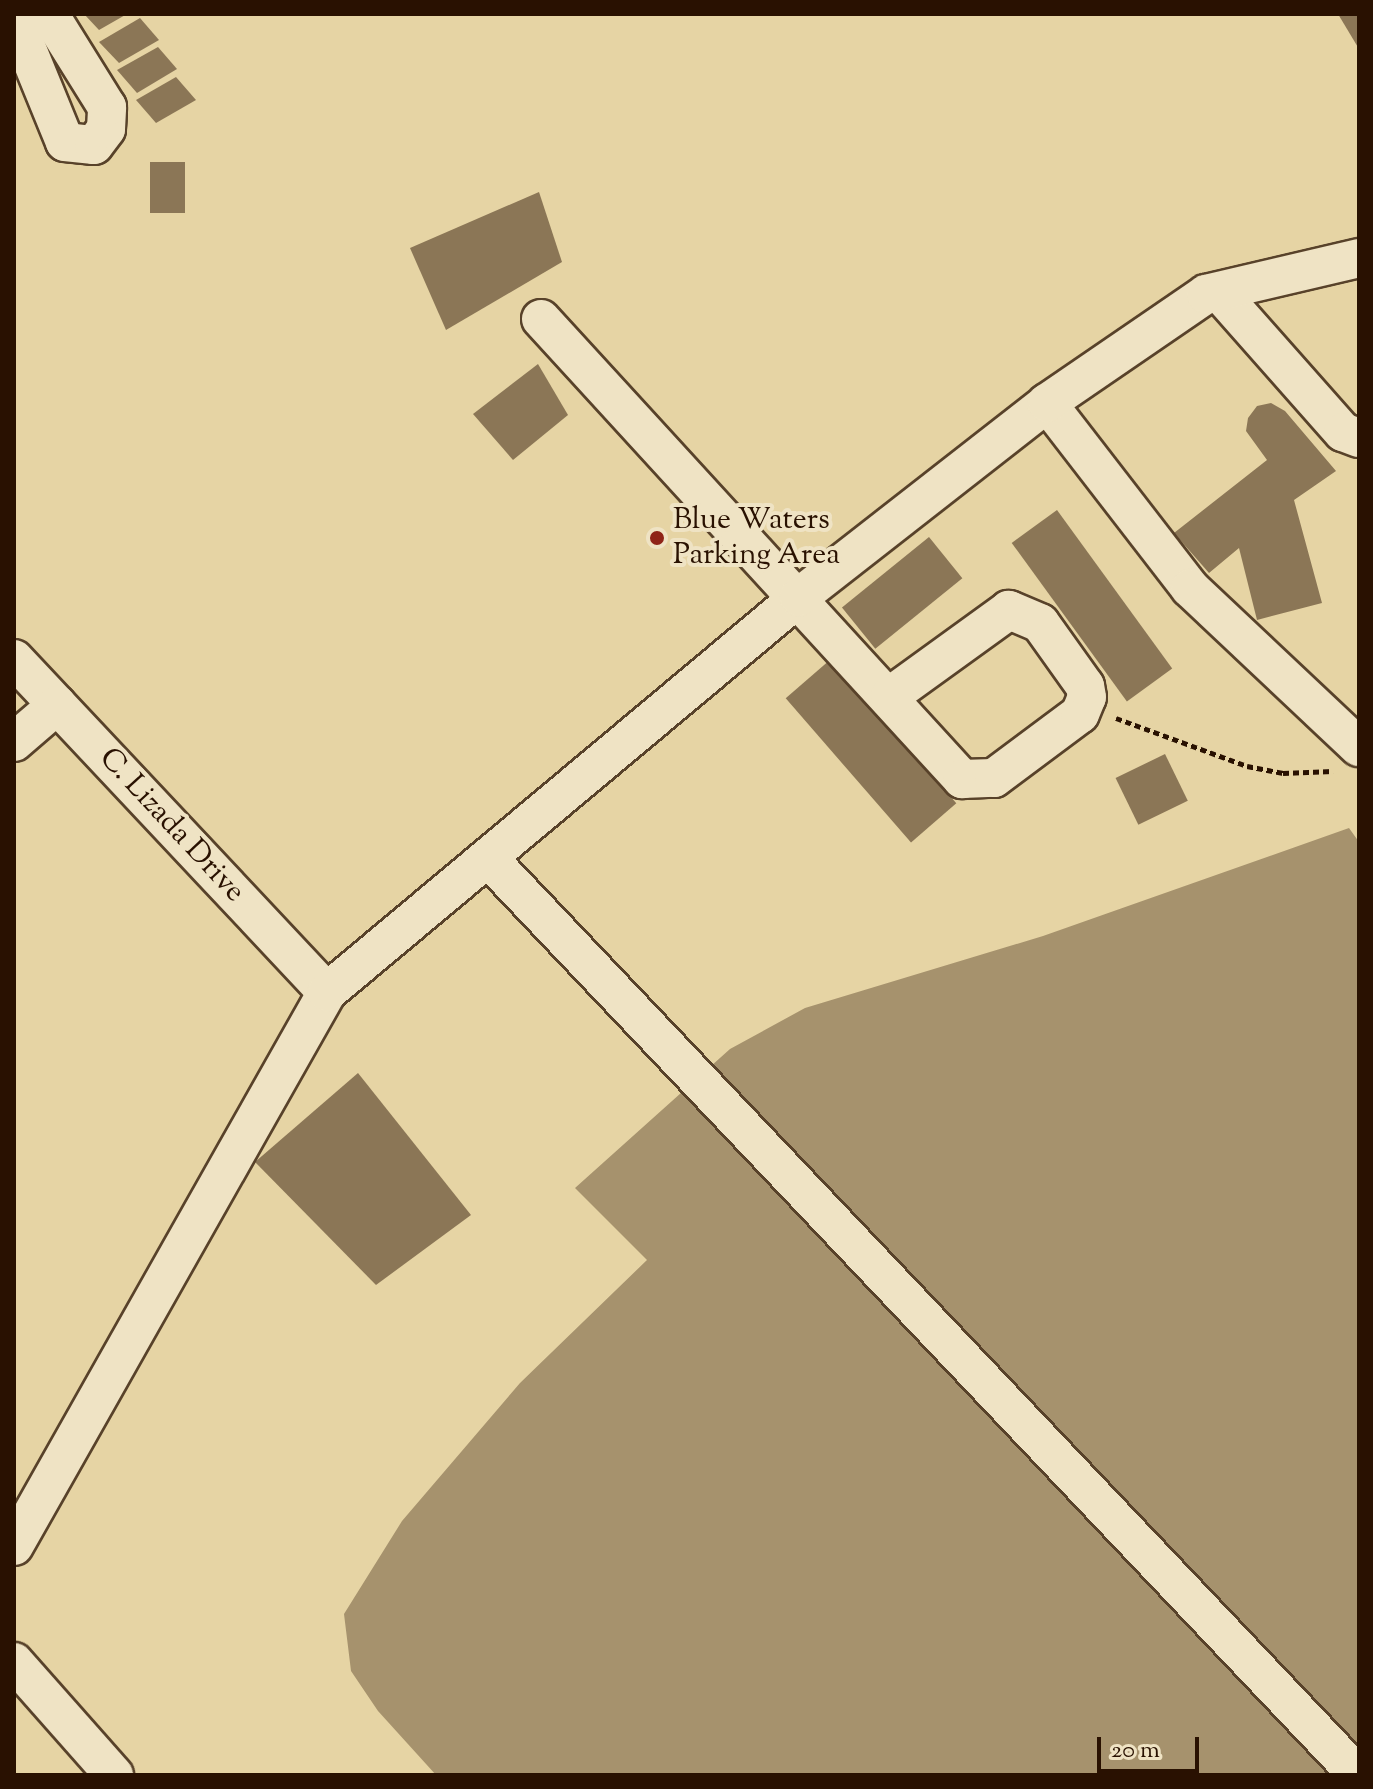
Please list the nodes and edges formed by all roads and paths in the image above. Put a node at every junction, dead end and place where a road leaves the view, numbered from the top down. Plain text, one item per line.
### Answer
1 (49, 14) edge
2 (14, 17) edge
3 (1359, 258) edge
4 (1219, 292) junction
5 (541, 319) dead end
6 (1047, 403) junction
7 (1359, 438) edge
8 (799, 597) junction
9 (14, 659) edge
10 (890, 696) junction
11 (57, 705) junction
12 (1086, 706) junction
13 (14, 742) edge
14 (1352, 758) edge
15 (488, 858) junction
16 (327, 992) junction
17 (14, 1546) edge
18 (14, 1662) edge
19 (114, 1775) edge
20 (1358, 1775) edge

1 - 2 street
3 - 4 street
4 - 6 street
4 - 7 street
5 - 8 street
6 - 8 street
6 - 14 street
8 - 10 street
8 - 15 street
9 - 11 street, C. Lizada Drive
10 - 12 street
10 - 12 street
11 - 13 street
11 - 16 street, C. Lizada Drive
12 - 14 path
15 - 16 street
15 - 20 street
16 - 17 street
18 - 19 street

